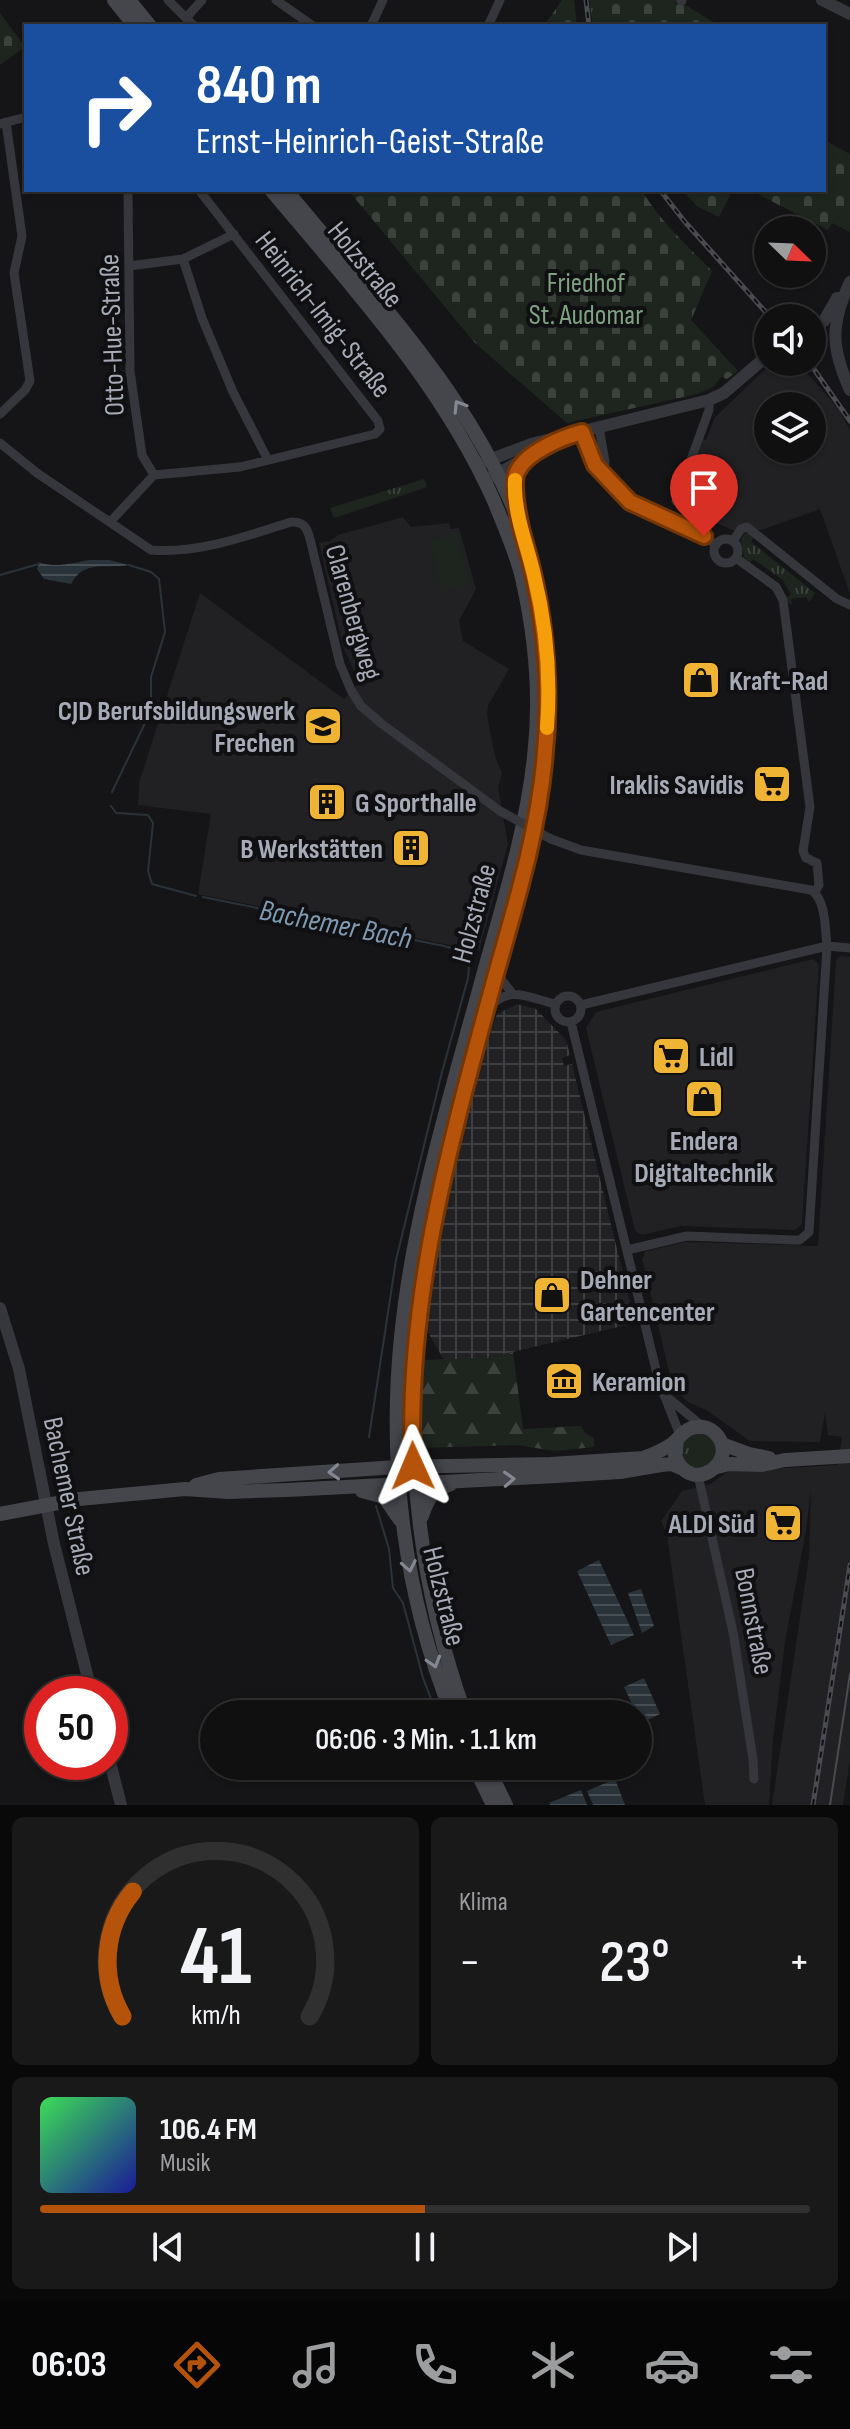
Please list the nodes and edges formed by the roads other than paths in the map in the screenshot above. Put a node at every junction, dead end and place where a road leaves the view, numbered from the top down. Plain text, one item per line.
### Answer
1 (114, 0) edge
2 (129, 0) edge
3 (168, 0) edge
4 (202, 0) edge
5 (276, 0) edge
6 (383, 0) edge
7 (500, 0) edge
8 (822, 0) edge
9 (850, 14) edge
10 (186, 18) junction
11 (133, 24) edge
12 (148, 24) edge
13 (192, 24) edge
14 (310, 24) edge
15 (372, 24) edge
16 (489, 24) edge
17 (24, 118) edge
18 (3, 123) edge
19 (128, 192) edge
20 (201, 192) edge
21 (273, 192) edge
22 (288, 192) edge
23 (234, 234) junction
24 (183, 259) junction
25 (129, 266) junction
26 (850, 280) edge
27 (826, 318) edge
28 (826, 337) edge
29 (834, 337) junction
30 (754, 367) edge
31 (850, 390) edge
32 (709, 400) junction
33 (0, 414) edge
34 (599, 427) junction
35 (582, 432) junction
36 (563, 437) junction
37 (0, 443) edge
38 (528, 458) junction
39 (268, 460) junction
40 (484, 462) junction
41 (603, 471) junction
42 (154, 475) junction
43 (491, 477) junction
44 (676, 501) dead end
45 (110, 522) junction
46 (520, 525) junction
47 (733, 541) junction
48 (716, 545) junction
49 (736, 558) junction
50 (850, 605) edge
51 (810, 890) junction
52 (827, 946) junction
53 (850, 948) edge
54 (498, 965) junction
55 (512, 993) junction
56 (555, 1004) junction
57 (581, 1005) junction
58 (486, 1012) junction
59 (571, 1022) junction
60 (627, 1250) junction
61 (0, 1308) edge
62 (664, 1395) junction
63 (705, 1427) junction
64 (678, 1437) junction
65 (722, 1444) junction
66 (850, 1456) edge
67 (785, 1460) junction
68 (413, 1466) junction
69 (397, 1467) junction
70 (717, 1467) junction
71 (681, 1468) junction
72 (698, 1475) junction
73 (461, 1481) junction
74 (415, 1482) junction
75 (398, 1484) junction
76 (350, 1487) junction
77 (185, 1489) junction
78 (45, 1504) junction
79 (0, 1514) edge
80 (402, 1523) junction
81 (420, 1525) junction
82 (88, 1676) edge
83 (447, 1700) edge
84 (461, 1700) edge
85 (754, 1779) dead end
86 (115, 1780) edge
87 (481, 1780) edge
88 (494, 1780) edge
89 (121, 1805) edge
90 (493, 1805) edge
91 (506, 1805) edge

1 - 11 main road
2 - 12 main road
3 - 10 street
4 - 10 street
5 - 14 street
6 - 15 street
7 - 16 street
8 - 9 street
10 - 13 street
17 - 18 street
18 - 33 street
19 - 25 street, Otto-Hue-Straße
20 - 23 street, Heinrich-Imig-Straße
21 - 40 main road, Holzstraße
40 -> 22 main road, Holzstraße
23 - 24 street
23 - 39 street, Heinrich-Imig-Straße
24 - 25 street
24 - 39 street
25 - 42 street, Otto-Hue-Straße
26 - 27 street
26 - 29 street
28 - 29 street
29 - 31 street
30 - 32 street
32 - 34 street
32 - 44 street
34 - 35 street
34 - 41 street
35 - 36 street
35 - 41 street
36 - 38 street
36 - 40 street
37 - 45 street, Clarenbergweg
38 - 43 street
38 - 46 street, Holzstraße
39 - 42 street
40 - 43 main road, Holzstraße
41 - 48 street
42 - 45 street
43 - 46 main road, Holzstraße
43 - 69 main road, Holzstraße
45 - 51 street, Clarenbergweg, bridge
46 - 54 main road, Holzstraße
47 - 48 street
47 - 49 street
47 - 50 street
48 - 49 street
49 - 51 street
51 - 52 street
52 - 53 street
52 - 57 street
52 - 60 street
54 - 55 street
54 - 58 main road, Holzstraße
55 - 56 street
55 - 58 street
56 - 57 street
56 - 59 street
57 - 59 street
58 - 68 main road, Holzstraße
59 - 60 street
60 - 62 street
61 - 78 street, Bachemer Straße
62 - 63 street
62 - 64 street
63 - 64 main road
63 - 65 main road
64 - 68 main road
64 - 71 main road
65 - 67 main road
65 - 70 main road
66 - 67 main road
67 - 70 main road
68 - 69 main road
68 - 74 main road, Holzstraße
69 - 75 main road, Holzstraße
69 -> 77 main road
70 - 72 main road
71 - 72 main road
73 -> 71 main road
72 - 85 street, Bonnstraße
73 - 74 main road
73 - 81 main road
74 - 75 main road
74 - 81 main road, Holzstraße
75 - 76 main road
75 - 80 main road, Holzstraße
76 - 77 main road
76 - 80 main road
77 - 78 main road
78 - 79 main road
78 - 82 street, Bachemer Straße
80 -> 83 main road, Holzstraße
81 - 84 main road, Holzstraße
86 - 89 street
87 - 90 main road
88 - 91 main road

